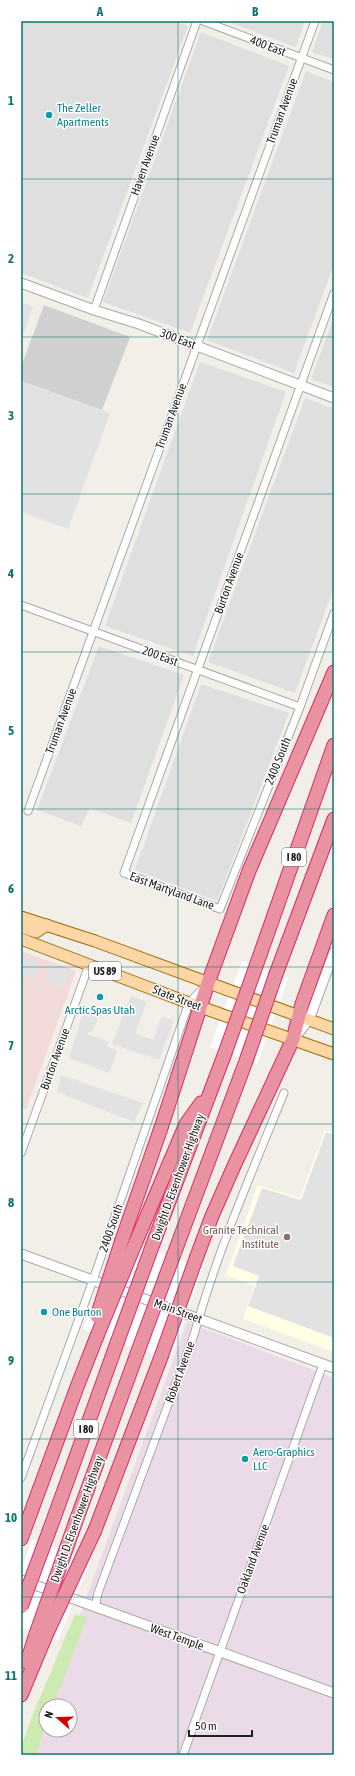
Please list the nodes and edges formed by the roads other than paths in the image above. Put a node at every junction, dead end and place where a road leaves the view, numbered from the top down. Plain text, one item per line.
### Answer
1 (197, 21) edge
2 (202, 21) edge
3 (314, 21) edge
4 (301, 58) junction
5 (334, 70) edge
6 (21, 283) edge
7 (334, 293) edge
8 (94, 310) junction
9 (197, 346) junction
10 (301, 385) junction
11 (334, 398) edge
12 (21, 604) edge
13 (334, 613) edge
14 (94, 631) junction
15 (198, 670) junction
16 (334, 672) edge
17 (300, 707) junction
18 (334, 746) edge
19 (28, 811) dead end
20 (334, 819) edge
21 (124, 873) joint
22 (220, 909) joint
23 (334, 915) edge
24 (21, 917) edge
25 (47, 925) junction
26 (21, 927) edge
27 (21, 939) edge
28 (334, 952) edge
29 (89, 964) junction
30 (208, 983) junction
31 (195, 1005) junction
32 (304, 1018) junction
33 (334, 1029) edge
34 (293, 1039) junction
35 (334, 1054) edge
36 (210, 1092) junction
37 (284, 1092) dead end
38 (21, 1153) edge
39 (21, 1254) edge
40 (93, 1280) junction
41 (198, 1318) junction
42 (94, 1335) junction
43 (323, 1364) junction
44 (334, 1368) edge
45 (21, 1478) edge
46 (21, 1539) edge
47 (21, 1580) edge
48 (21, 1607) edge
49 (95, 1607) junction
50 (41, 1635) junction
51 (220, 1652) junction
52 (21, 1679) edge
53 (334, 1693) edge
54 (21, 1695) edge
55 (183, 1755) edge

1 - 8 street, Haven Avenue
2 - 4 street, 400 East
3 - 4 street, Truman Avenue
4 - 5 street, 400 East
4 - 9 street, Truman Avenue
6 - 8 street, 300 East
7 - 10 street, Burton Avenue
8 - 9 street, 300 East
9 - 10 street, 300 East
9 - 14 street, Truman Avenue
10 - 11 street, 300 East
10 - 15 street, Burton Avenue
12 - 14 street, 200 East
13 - 17 street, 2400 South
14 - 15 street, 200 East
14 - 19 street, Truman Avenue
15 - 17 street, 200 East
15 - 21 street, Burton Avenue
16 - 30 highway
17 - 22 street, 2400 South
18 - 36 highway, Dwight D. Eisenhower Highway / I 80, bridge
20 - 50 highway, Dwight D. Eisenhower Highway / I 80, bridge
21 - 22 street, East Martyland Lane
23 - 32 highway
24 - 25 main road, State Street / US 89
25 - 26 main road
25 - 30 main road, State Street / US 89
27 - 29 main road, State Street / US 89
28 - 32 street
29 - 31 main road, State Street / US 89
29 - 38 street, Burton Avenue
30 - 31 highway
30 - 32 main road, State Street / US 89
31 - 34 main road, State Street / US 89
31 - 40 street, 2400 South
31 - 42 highway, bridge
32 - 33 main road, State Street / US 89
32 - 34 highway
34 - 35 main road, State Street / US 89
34 - 50 highway, bridge
36 - 42 highway, bridge
36 - 48 highway, Dwight D. Eisenhower Highway / I 80, bridge
37 - 41 street, Robert Avenue
39 - 40 street, Main Street
40 - 41 street, Main Street
40 - 45 street, 2400 South
41 - 43 street, Main Street
41 - 49 street, Robert Avenue
42 - 46 highway
43 - 44 street, Main Street
43 - 51 street, Oakland Avenue
47 - 49 street, West Temple
49 - 51 street, West Temple
50 - 52 highway, Dwight D. Eisenhower Highway / I 80
50 - 54 highway
51 - 53 street, West Temple
51 - 55 street, Oakland Avenue

